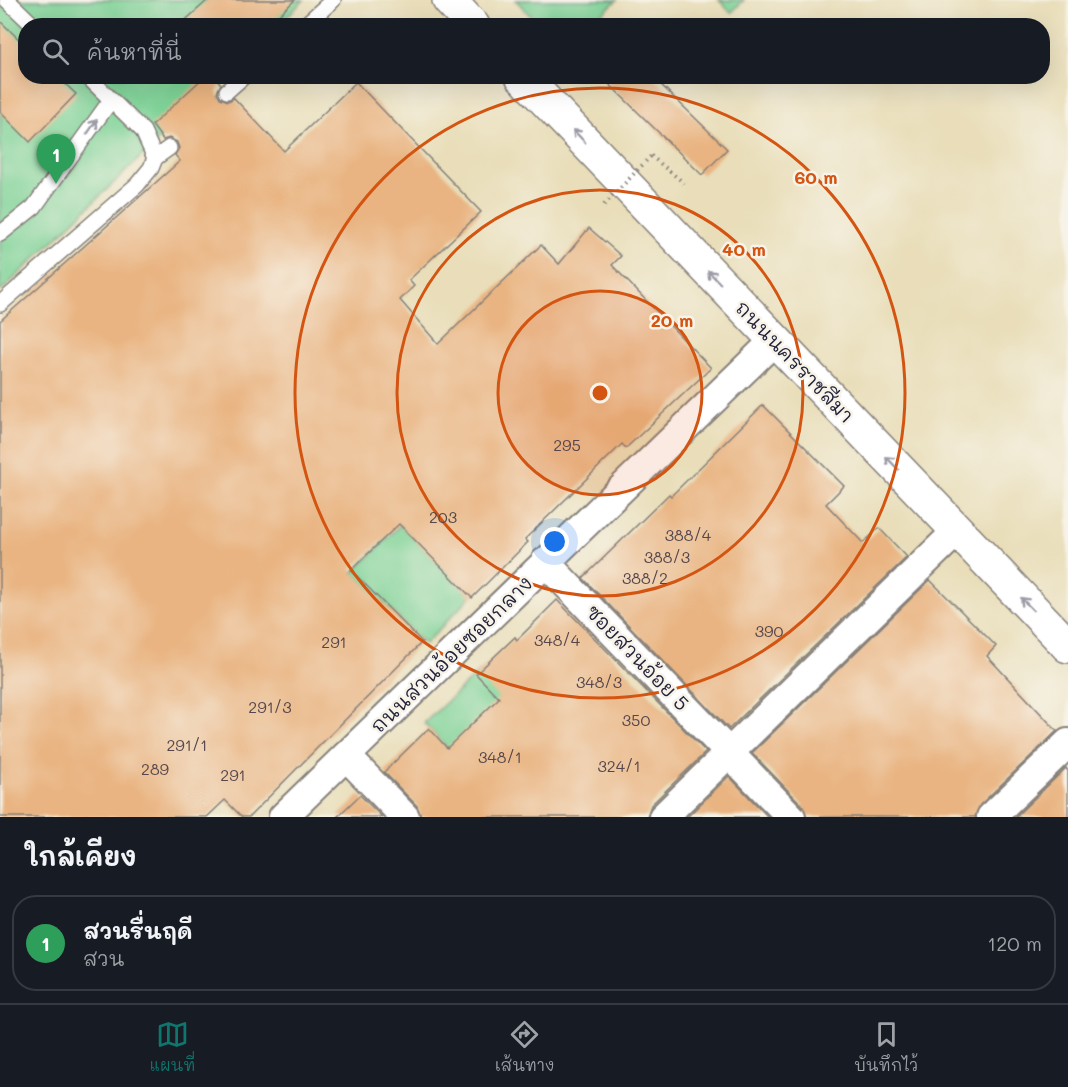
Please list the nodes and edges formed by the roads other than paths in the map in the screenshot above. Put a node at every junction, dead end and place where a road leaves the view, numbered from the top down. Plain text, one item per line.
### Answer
1 (7, 0) edge
2 (333, 0) edge
3 (449, 0) edge
4 (26, 18) edge
5 (312, 18) edge
6 (466, 18) edge
7 (95, 84) edge
8 (235, 84) edge
9 (530, 84) edge
10 (227, 91) dead end
11 (111, 100) junction
12 (170, 148) dead end
13 (155, 158) junction
14 (0, 234) edge
15 (0, 304) edge
16 (775, 340) junction
17 (957, 531) junction
18 (545, 562) junction
19 (1068, 646) edge
20 (1068, 743) edge
21 (730, 752) junction
22 (346, 756) junction
23 (283, 817) edge
24 (405, 817) edge
25 (663, 817) edge
26 (791, 817) edge
27 (992, 817) edge

1 - 4 lane
2 - 5 lane
3 - 6 main road
7 - 11 lane
8 - 10 lane
16 -> 9 main road, ถนนนครราชสีมา
11 - 13 lane
14 -> 11 lane
12 - 13 lane
13 - 15 lane
17 -> 16 main road, ถนนนครราชสีมา
16 - 18 street, ถนนสวนอ้อยซอยกลาง
19 -> 17 main road, ถนนนครราชสีมา
17 - 21 street
18 - 21 street, ซอยสวนอ้อย 5
18 - 22 street, ถนนสวนอ้อยซอยกลาง
20 - 27 street
21 - 25 street
21 - 26 street, ซอยสวนอ้อย 5
22 - 23 street, ถนนสวนอ้อยซอยกลาง
22 - 24 street

